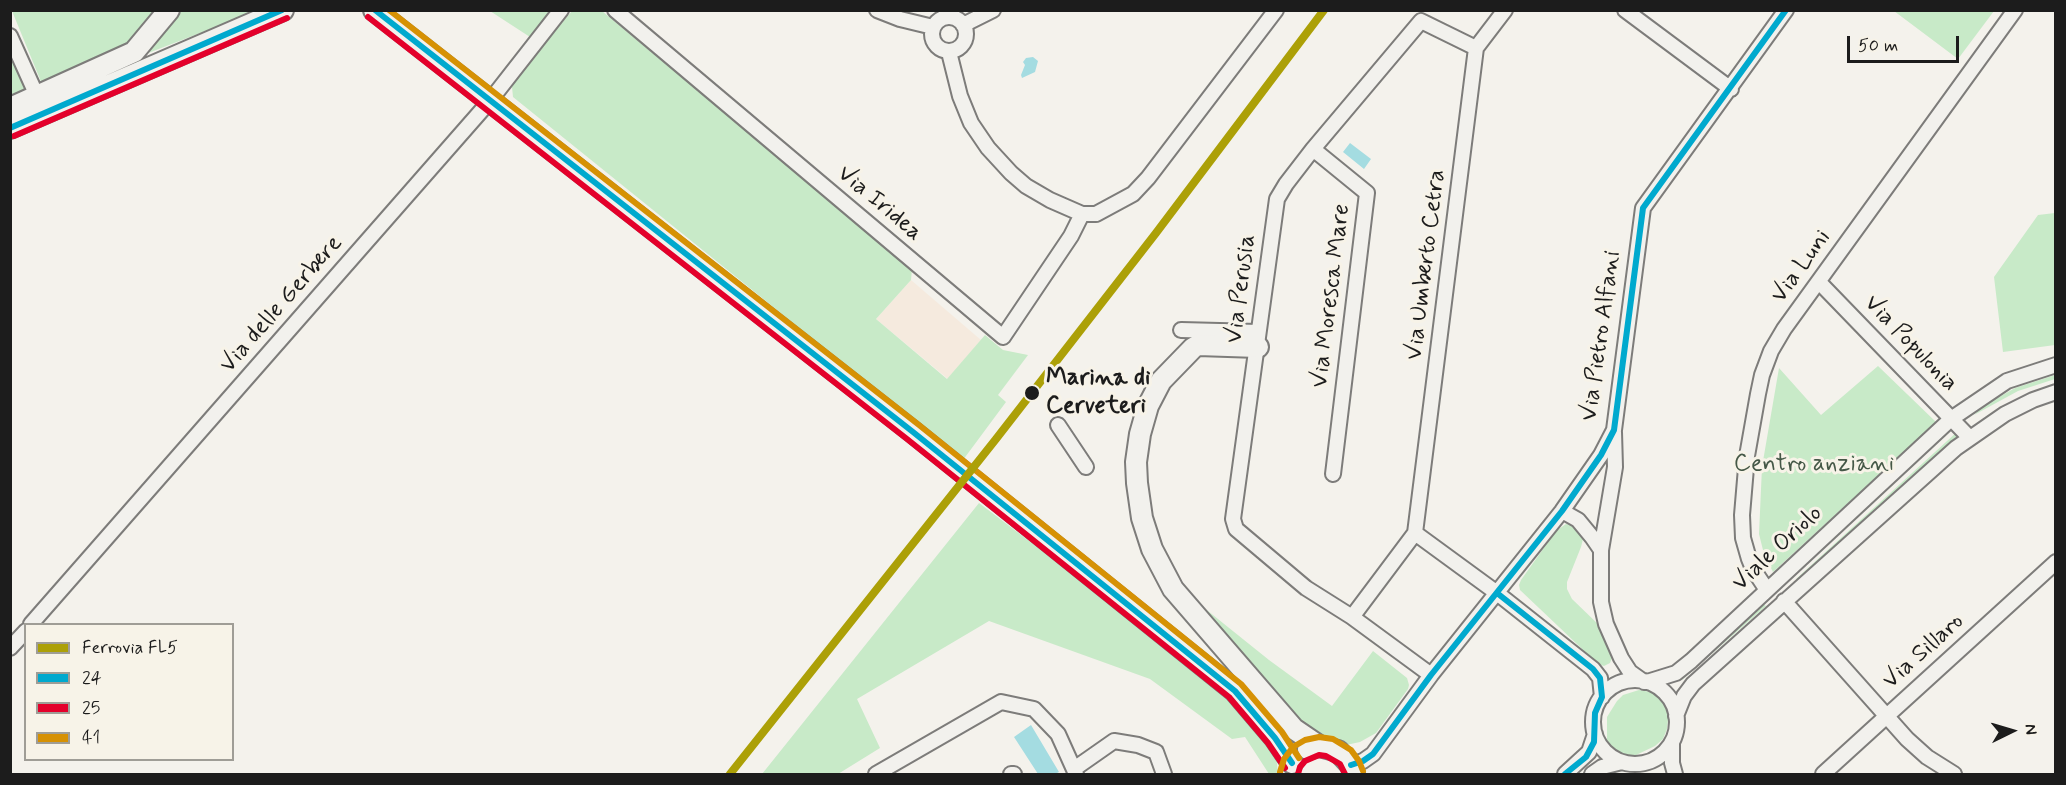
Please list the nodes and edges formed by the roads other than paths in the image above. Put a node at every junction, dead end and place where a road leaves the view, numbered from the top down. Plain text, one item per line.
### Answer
1 (169, 10) edge
2 (283, 10) edge
3 (374, 10) edge
4 (561, 10) edge
5 (615, 10) edge
6 (876, 10) edge
7 (993, 10) edge
8 (1276, 10) edge
9 (1505, 10) edge
10 (1625, 10) edge
11 (1786, 10) edge
12 (2015, 10) edge
13 (963, 25) junction
14 (933, 27) junction
15 (10, 36) edge
16 (1476, 48) junction
17 (949, 52) junction
18 (1731, 89) junction
19 (37, 96) junction
20 (489, 102) junction
21 (10, 108) edge
22 (10, 128) edge
23 (1312, 149) junction
24 (1082, 214) junction
25 (1819, 282) junction
26 (1181, 330) dead end
27 (1258, 340) junction
28 (2055, 365) edge
29 (2055, 392) edge
30 (1951, 419) junction
31 (1058, 425) dead end
32 (1614, 430) junction
33 (1970, 437) junction
34 (1086, 467) dead end
35 (1333, 474) dead end
36 (1562, 511) junction
37 (1415, 533) junction
38 (1601, 550) junction
39 (2055, 562) edge
40 (1767, 590) junction
41 (1497, 593) junction
42 (1784, 601) junction
43 (1352, 617) junction
44 (32, 623) edge
45 (24, 633) edge
46 (10, 648) edge
47 (1431, 675) junction
48 (1645, 682) junction
49 (1235, 691) junction
50 (1602, 697) junction
51 (1271, 702) junction
52 (1676, 716) junction
53 (1886, 717) junction
54 (1595, 734) junction
55 (1672, 743) junction
56 (1319, 746) junction
57 (1622, 762) junction
58 (1645, 762) junction
59 (1290, 769) edge
60 (1352, 770) edge
61 (1075, 772) edge
62 (1947, 773) edge
63 (876, 774) edge
64 (1164, 774) edge
65 (1565, 774) edge
66 (1592, 774) edge
67 (1673, 774) edge
68 (1823, 774) edge

1 - 19 street
2 - 22 street
3 - 20 street
4 - 20 street, Via delle Gerbere
5 - 24 street, Via Iridea
6 - 14 street
7 - 13 street
8 - 24 street
9 - 16 street
10 - 18 street
11 - 18 street, Via Pietro Alfani
12 - 25 street, Via Luni
13 - 14 street
13 - 17 street
14 - 17 street
15 - 19 street
16 - 23 street, Via Perusia
16 - 37 street, Via Umberto Cetra
17 - 24 street
18 - 32 street, Via Pietro Alfani
19 - 21 street
20 - 44 street, Via delle Gerbere
20 - 49 street
23 - 27 street, Via Perusia
23 - 35 street, Via Moresca Mare
25 - 30 street, Via Populonia
25 - 40 street, Via Luni
26 - 27 street
27 - 43 street, Via Perusia
27 - 51 street
28 - 30 street, Viale Oriolo
29 - 33 street, Viale Oriolo
30 - 33 street, Via Populonia
30 - 40 street, Viale Oriolo
31 - 34 street
32 - 36 street, Via Pietro Alfani
32 - 38 street
33 - 42 street, Viale Oriolo
36 - 38 street
36 - 41 street, Via Pietro Alfani
37 - 41 street
37 - 43 street
38 - 48 street
39 - 53 street, Via Sillaro
40 - 48 street, Viale Oriolo
41 - 47 street, Via Pietro Alfani
41 - 50 street
42 - 52 street, Viale Oriolo
42 - 53 street
43 - 47 street
45 - 46 street
47 - 60 street, Via Pietro Alfani
48 - 50 street
48 - 52 street
49 - 51 street
49 - 59 street
50 - 54 street
51 - 56 street
52 - 55 street
53 - 62 street
53 - 68 street, Via Sillaro
54 - 57 street
54 - 65 street
55 - 58 street
55 - 67 street
56 - 59 street
56 - 60 street
57 - 58 street
57 - 66 street
58 - 67 street
61 - 63 street
61 - 64 street

